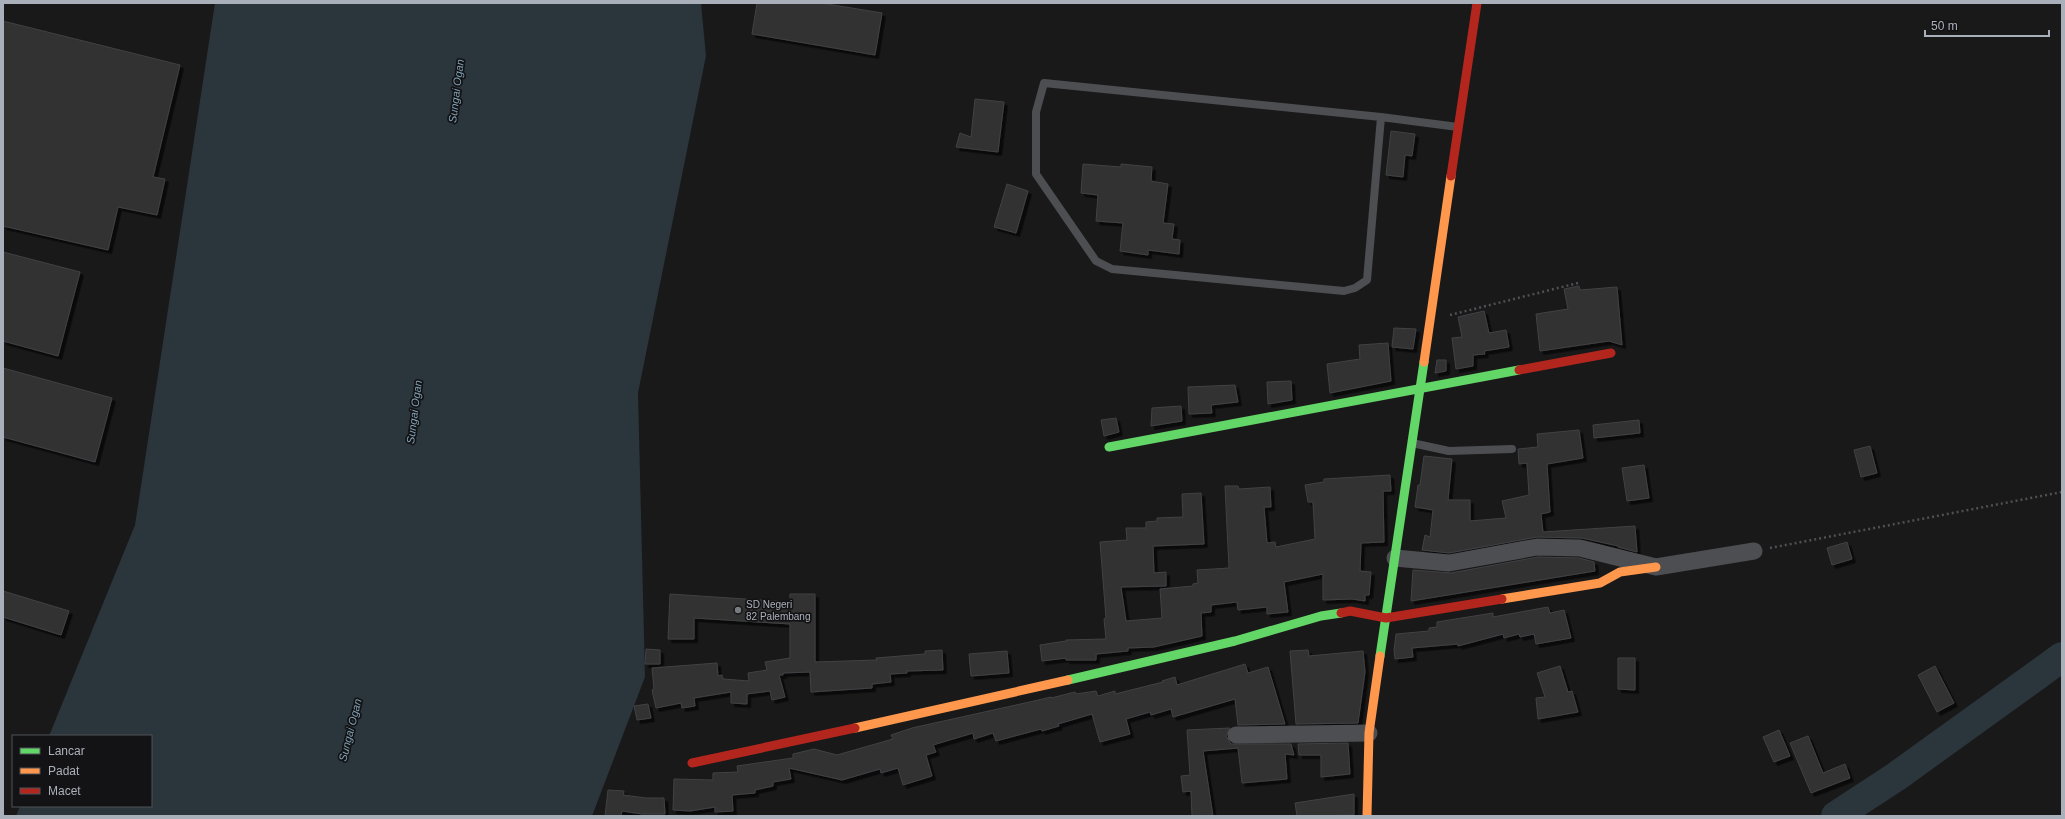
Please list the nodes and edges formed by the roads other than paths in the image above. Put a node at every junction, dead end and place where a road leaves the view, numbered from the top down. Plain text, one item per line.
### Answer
1 (1477, 3) edge
2 (1381, 117) junction
3 (1459, 127) junction
4 (1610, 353) dead end
5 (1420, 388) junction
6 (1411, 443) junction
7 (1109, 447) dead end
8 (1512, 449) dead end
9 (1754, 551) road end
10 (1395, 558) junction
11 (1619, 565) junction
12 (1386, 618) junction
13 (1369, 733) junction
14 (1236, 735) dead end
15 (692, 763) dead end
16 (1368, 816) edge

1 - 3 street
2 - 2 lane
2 - 3 lane
3 - 5 street
4 - 5 street
5 - 6 street
5 - 7 street
6 - 8 lane
6 - 10 street
9 - 11 street
10 - 11 street
10 - 12 street
11 - 12 street
12 - 13 street
12 - 15 street
13 - 14 street
13 - 16 street

